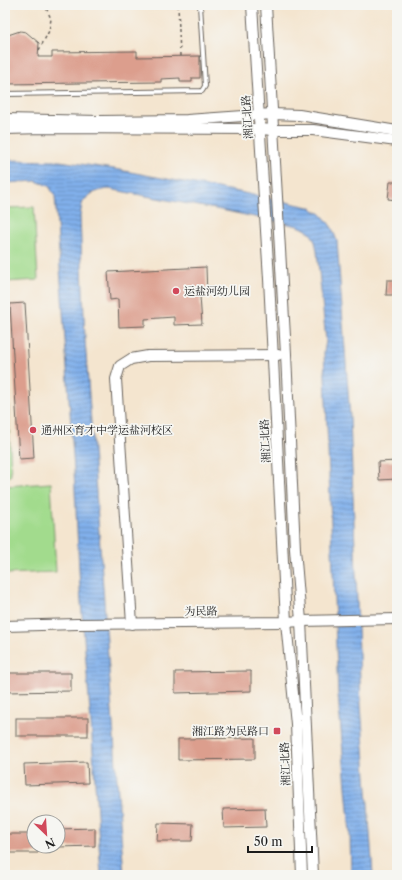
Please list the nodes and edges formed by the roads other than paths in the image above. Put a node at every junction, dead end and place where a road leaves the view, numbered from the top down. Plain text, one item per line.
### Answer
1 (200, 5) edge
2 (252, 5) edge
3 (266, 5) edge
4 (5, 94) edge
5 (272, 114) junction
6 (259, 115) junction
7 (5, 119) edge
8 (5, 129) edge
9 (260, 129) junction
10 (273, 130) junction
11 (397, 130) edge
12 (397, 141) edge
13 (273, 354) junction
14 (286, 354) junction
15 (397, 619) edge
16 (301, 620) junction
17 (286, 622) junction
18 (132, 624) junction
19 (5, 626) edge
20 (302, 875) edge
21 (313, 875) edge

1 - 4 lane
2 - 6 street, 湘江北路
3 - 5 street, 湘江北路
5 - 6 street
5 - 10 street, 湘江北路
5 - 11 street
6 - 7 street
6 - 9 street, 湘江北路
8 - 9 street
9 - 10 street
9 - 13 street, 湘江北路
10 - 12 street
10 - 14 street, 湘江北路
13 - 14 street
13 - 17 street, 湘江北路
13 - 18 street
14 - 16 street, 湘江北路
15 - 16 street, 为民路
16 - 17 street, 为民路
16 - 21 street, 湘江北路
17 - 18 street, 为民路
17 - 20 street, 湘江北路
18 - 19 street, 为民路

